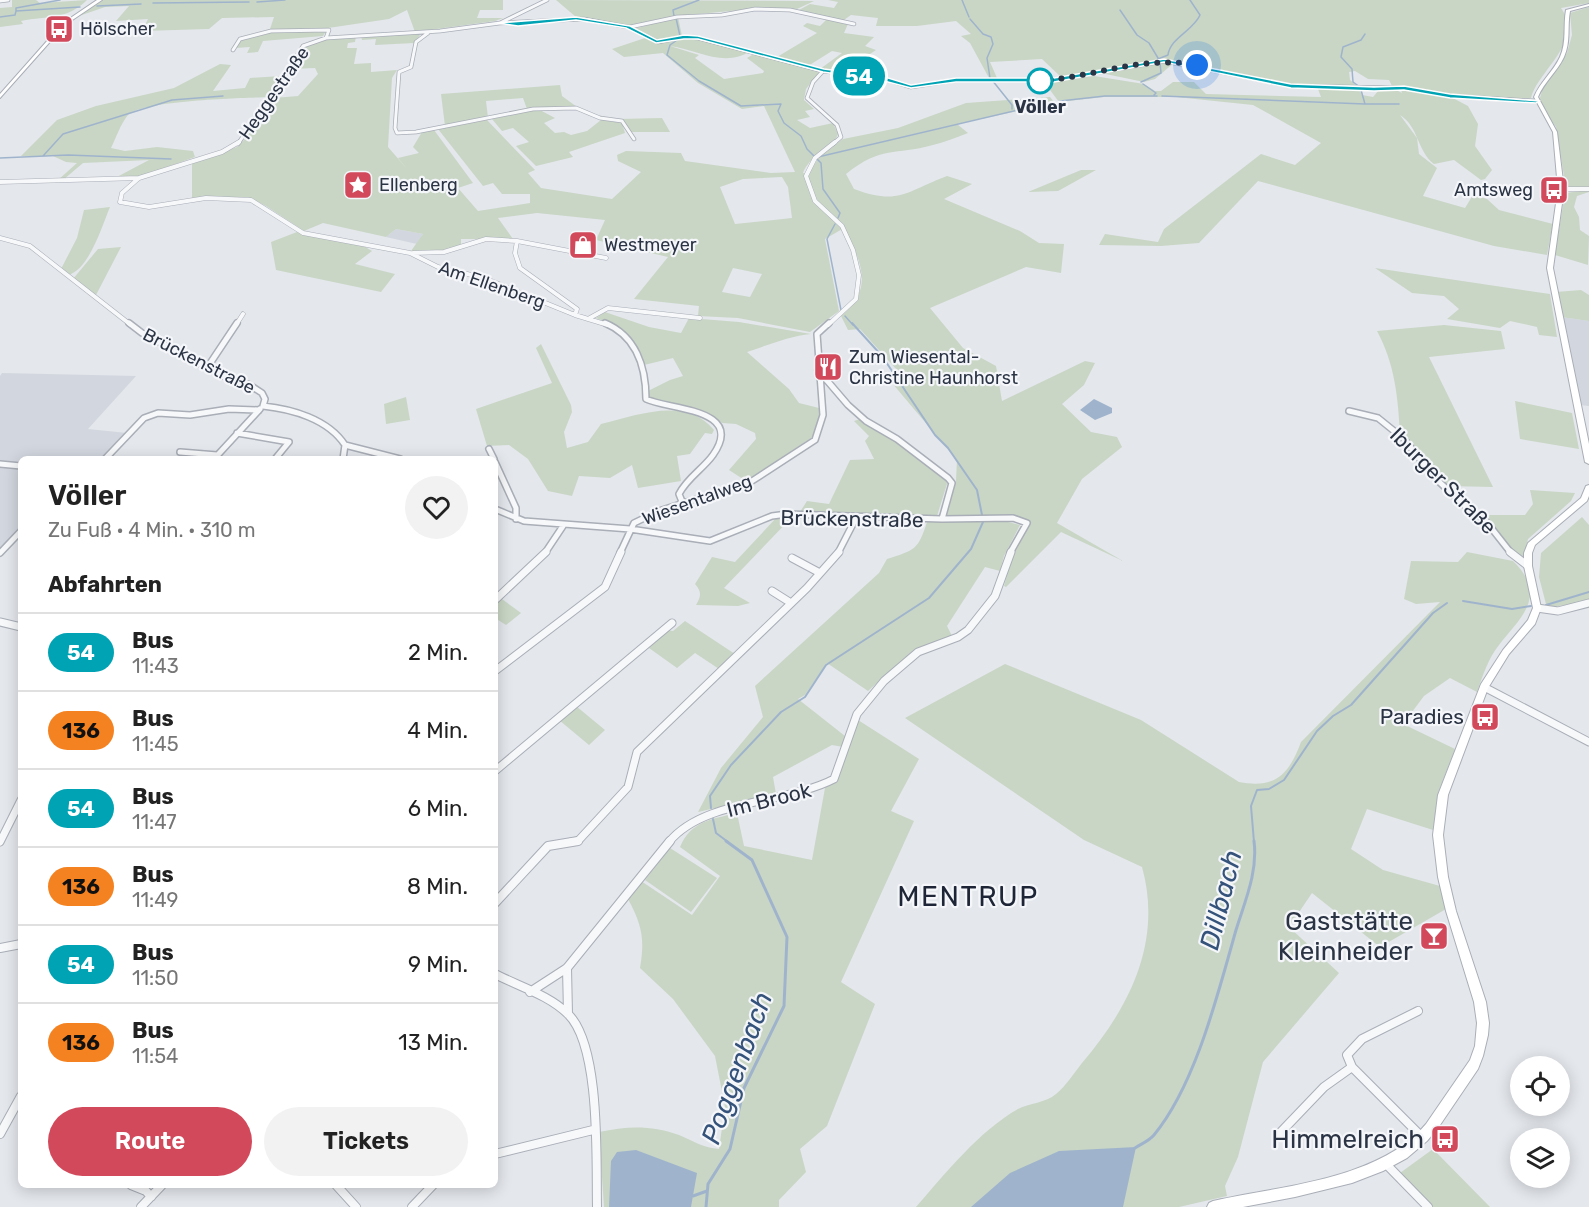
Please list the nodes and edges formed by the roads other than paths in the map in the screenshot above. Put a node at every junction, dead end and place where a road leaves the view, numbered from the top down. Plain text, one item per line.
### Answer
1 (8, 0) edge
2 (100, 0) edge
3 (547, 0) edge
4 (0, 1) edge
5 (1589, 5) edge
6 (500, 23) junction
7 (854, 24) dead end
8 (628, 27) junction
9 (434, 31) junction
10 (417, 32) junction
11 (423, 34) junction
12 (326, 38) junction
13 (233, 50) dead end
14 (823, 70) junction
15 (0, 97) edge
16 (1536, 101) junction
17 (634, 139) dead end
18 (139, 178) junction
19 (0, 182) edge
20 (1561, 189) junction
21 (1589, 189) edge
22 (0, 238) edge
23 (517, 242) junction
24 (410, 253) junction
25 (606, 258) dead end
26 (243, 314) dead end
27 (575, 315) junction
28 (700, 318) dead end
29 (588, 319) junction
30 (207, 368) junction
31 (818, 370) junction
32 (261, 408) junction
33 (1349, 411) dead end
34 (237, 432) junction
35 (345, 445) junction
36 (489, 449) dead end
37 (180, 452) dead end
38 (108, 456) edge
39 (208, 456) edge
40 (216, 456) edge
41 (277, 456) edge
42 (343, 456) edge
43 (388, 456) edge
44 (492, 456) edge
45 (1589, 462) edge
46 (0, 464) edge
47 (18, 466) edge
48 (498, 469) edge
49 (1589, 488) edge
50 (1586, 499) edge
51 (683, 504) junction
52 (498, 510) edge
53 (856, 518) junction
54 (516, 519) junction
55 (942, 519) junction
56 (563, 525) junction
57 (630, 529) junction
58 (18, 534) edge
59 (0, 553) edge
60 (792, 558) dead end
61 (1528, 566) junction
62 (820, 573) junction
63 (772, 591) dead end
64 (498, 597) edge
65 (791, 603) junction
66 (1589, 603) edge
67 (1537, 608) junction
68 (0, 622) edge
69 (672, 623) dead end
70 (18, 626) edge
71 (498, 669) edge
72 (1484, 687) junction
73 (1589, 742) edge
74 (498, 768) edge
75 (18, 806) edge
76 (0, 842) edge
77 (498, 900) edge
78 (18, 945) edge
79 (0, 948) edge
80 (567, 968) junction
81 (498, 976) edge
82 (530, 992) junction
83 (1418, 1011) dead end
84 (568, 1014) junction
85 (1352, 1067) junction
86 (18, 1101) edge
87 (593, 1130) junction
88 (0, 1134) edge
89 (1279, 1134) dead end
90 (1423, 1138) junction
91 (498, 1153) edge
92 (1386, 1164) junction
93 (138, 1188) edge
94 (159, 1188) edge
95 (339, 1188) edge
96 (430, 1188) edge
97 (151, 1197) junction
98 (141, 1207) edge
99 (356, 1207) edge
100 (412, 1207) edge
101 (597, 1207) edge
102 (1213, 1207) edge
103 (1428, 1207) edge

1 - 4 street
2 - 15 main road
3 - 6 street, Heggestraße
5 - 16 main road
6 - 8 street
6 - 9 street, Heggestraße
7 - 8 street
8 - 14 street
9 - 10 street, Heggestraße
9 - 11 street
10 - 11 street
10 - 12 street, Heggestraße
11 - 17 street
12 - 13 street
12 - 18 street, Heggestraße
14 - 16 street
14 - 31 street, Wiesentalweg
16 - 20 main road
18 - 19 street, Heggestraße
18 - 24 street, Am Ellenberg
20 - 21 street
20 - 45 main road
22 - 30 street, Brückenstraße
23 - 24 street, Am Ellenberg
23 - 25 street, Am Ellenberg
23 - 27 street, Am Ellenberg
24 - 27 street, Am Ellenberg
26 - 30 street
27 - 29 street, Am Ellenberg
28 - 29 street
29 - 51 street, Am Ellenberg
30 - 32 street, Brückenstraße
31 - 51 street, Wiesentalweg
31 - 55 street
32 - 34 street
32 - 35 street, Brückenstraße
32 - 38 street
33 - 61 street, Iburger Straße
34 - 40 street
34 - 41 street
35 - 42 street
35 - 43 street, Brückenstraße
36 - 44 street
37 - 39 street
46 - 47 street
48 - 54 street
49 - 50 main road
50 - 61 main road
51 - 57 street, Wiesentalweg
52 - 54 street, Brückenstraße
53 - 55 street, Brückenstraße
53 - 57 street, Brückenstraße
53 - 62 street
54 - 56 street, Brückenstraße
55 - 80 street, Im Brook
56 - 57 street, Brückenstraße
56 - 64 street
57 - 71 street
58 - 59 street
60 - 62 street
61 - 67 main road
62 - 65 street
63 - 65 street
65 - 77 street
66 - 67 street
67 - 72 main road
68 - 70 street
69 - 74 street
72 - 73 street
72 - 90 main road
75 - 76 street
78 - 79 street
80 - 82 street, Im Brook
80 - 84 street
81 - 82 street
82 - 84 street
83 - 85 street
84 - 87 street
85 - 89 street
85 - 90 street
86 - 88 street
87 - 91 street
87 - 101 street
90 - 92 main road
92 - 102 main road
92 - 103 street
93 - 97 street
94 - 97 street
95 - 99 street
96 - 100 street
97 - 98 street

